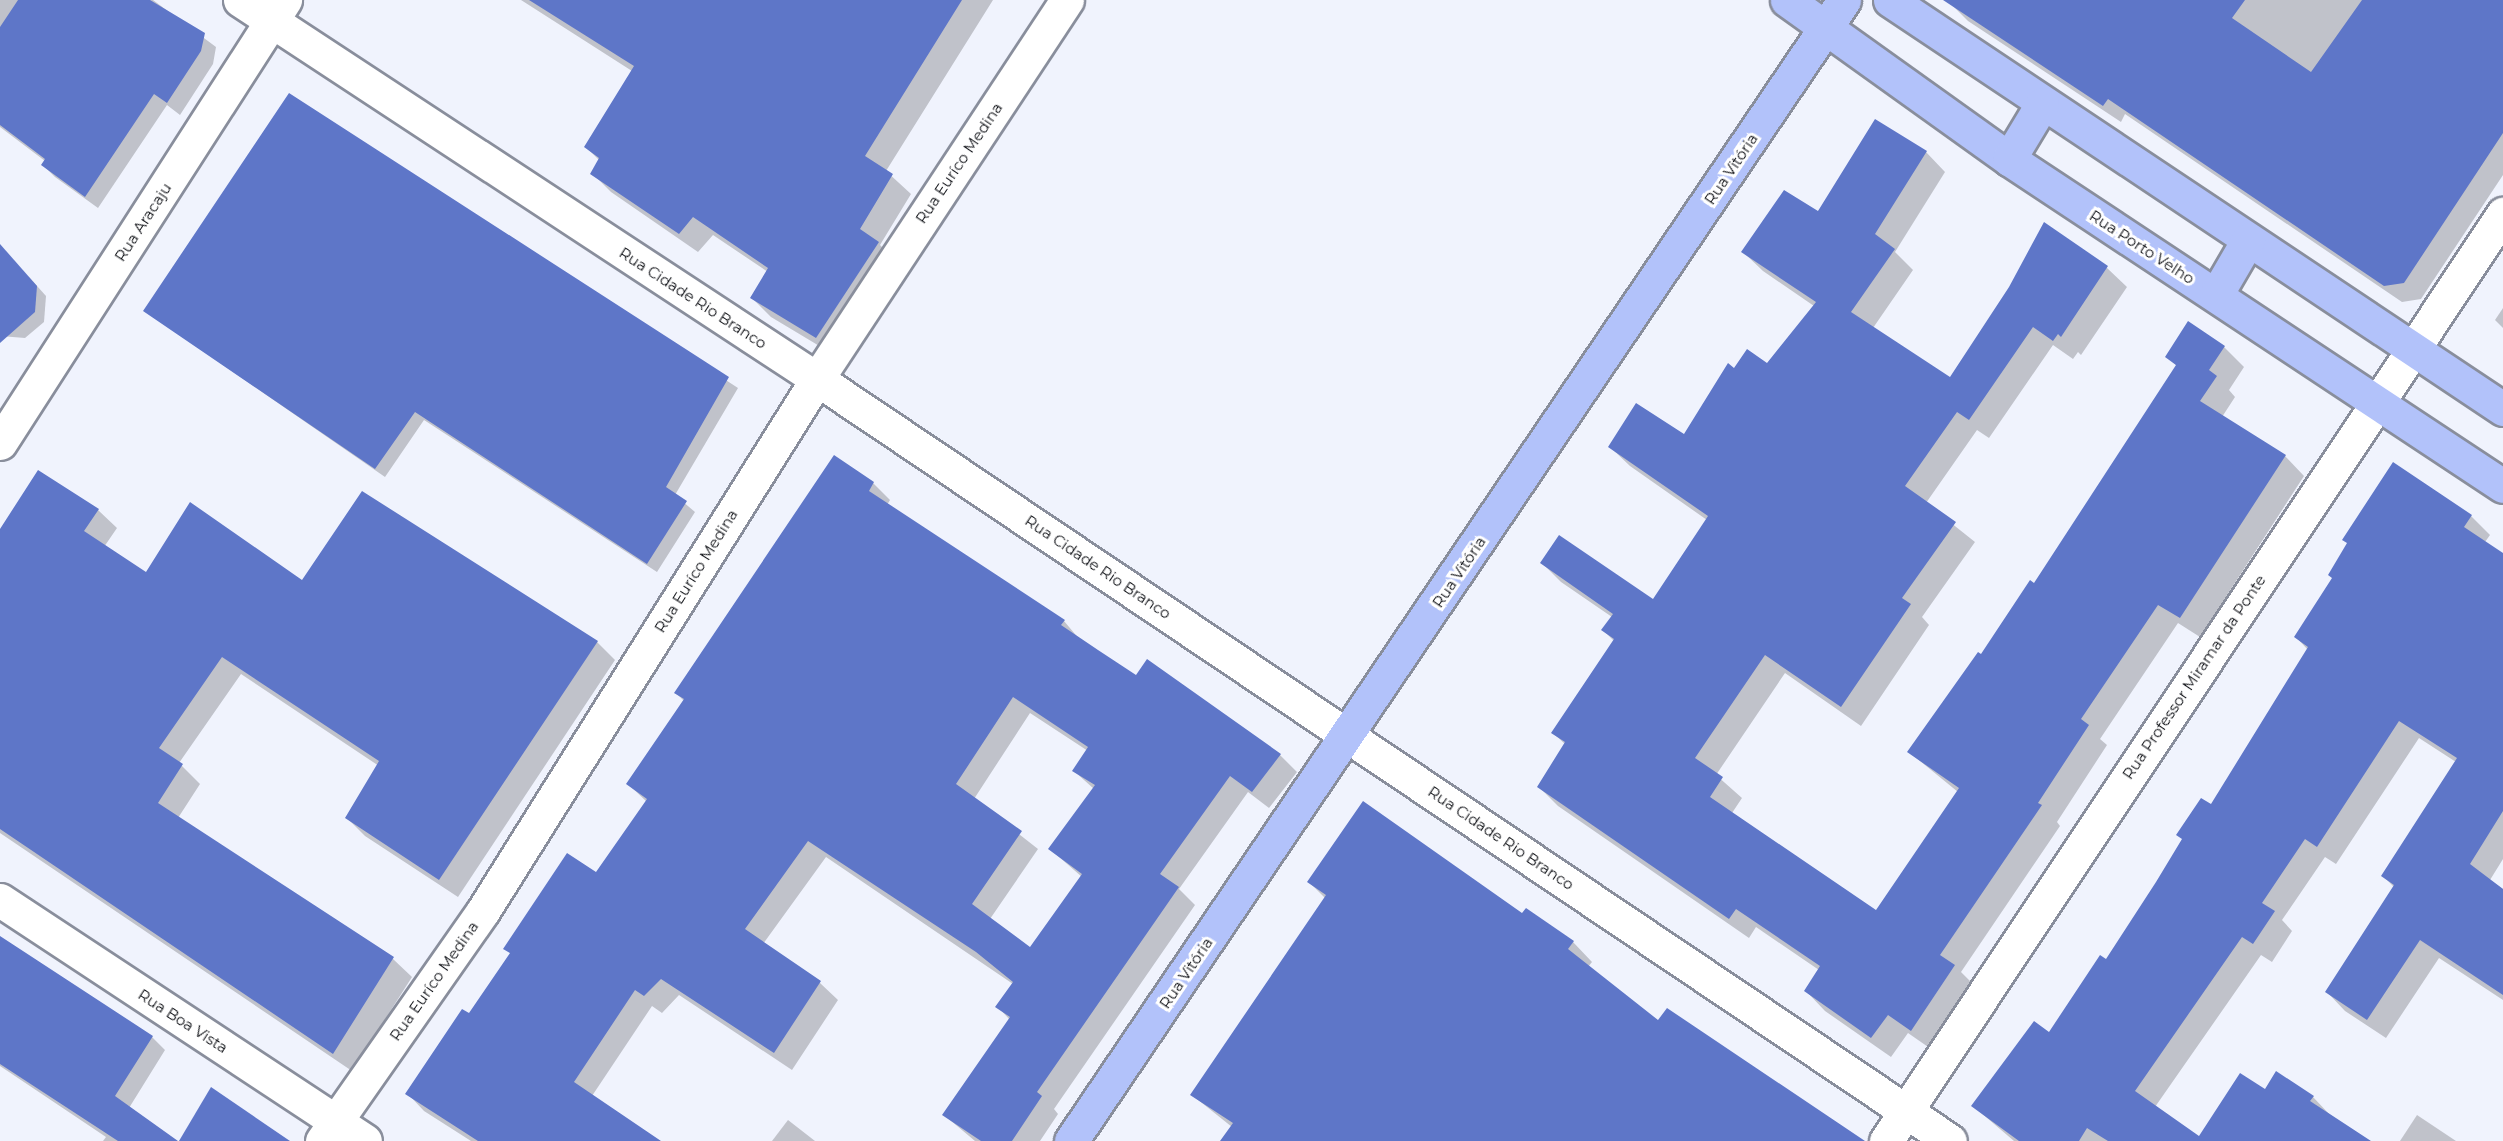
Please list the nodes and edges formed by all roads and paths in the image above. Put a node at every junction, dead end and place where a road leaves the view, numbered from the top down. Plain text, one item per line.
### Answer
1 (240, 0) edge
2 (1067, 0) edge
3 (1787, 0) edge
4 (1844, 0) edge
5 (1890, 0) edge
6 (279, 10) edge
7 (1826, 28) junction
8 (2042, 104) junction
9 (2009, 159) junction
10 (2503, 214) edge
11 (2248, 240) junction
12 (2216, 295) junction
13 (2413, 349) junction
14 (817, 379) junction
15 (2377, 403) junction
16 (2503, 409) edge
17 (0, 443) edge
18 (2503, 486) edge
19 (1349, 736) junction
20 (0, 900) edge
21 (1905, 1111) junction
22 (329, 1131) edge
23 (365, 1141) edge
24 (1071, 1141) edge
25 (1886, 1141) edge
26 (1950, 1141) edge

1 - 6 street, Rua Cidade Rio Branco
2 - 14 street, Rua Euríco Medina
3 - 7 main road, Rua Porto Velho
4 - 7 main road, Rua Vitória
5 - 8 main road
6 - 14 street, Rua Cidade Rio Branco
6 - 17 street, Rua Aracaju
7 - 9 main road, Rua Porto Velho
7 - 19 main road, Rua Vitória
8 - 9 main road
8 - 11 main road
9 - 12 main road, Rua Porto Velho
10 - 13 street, Rua Professor Miramar da Ponte
11 - 12 main road
11 - 13 main road
12 - 15 main road, Rua Porto Velho
13 - 15 street, Rua Professor Miramar da Ponte
13 - 16 main road
14 - 19 street, Rua Cidade Rio Branco
14 - 22 street, Rua Euríco Medina
15 - 18 main road, Rua Porto Velho
15 - 21 street, Rua Professor Miramar da Ponte
19 - 21 street, Rua Cidade Rio Branco
19 - 24 main road, Rua Vitória
20 - 22 street, Rua Boa Vista
21 - 25 street, Rua Professor Miramar da Ponte
21 - 26 street, Rua Cidade Rio Branco
22 - 23 street, Rua Boa Vista

